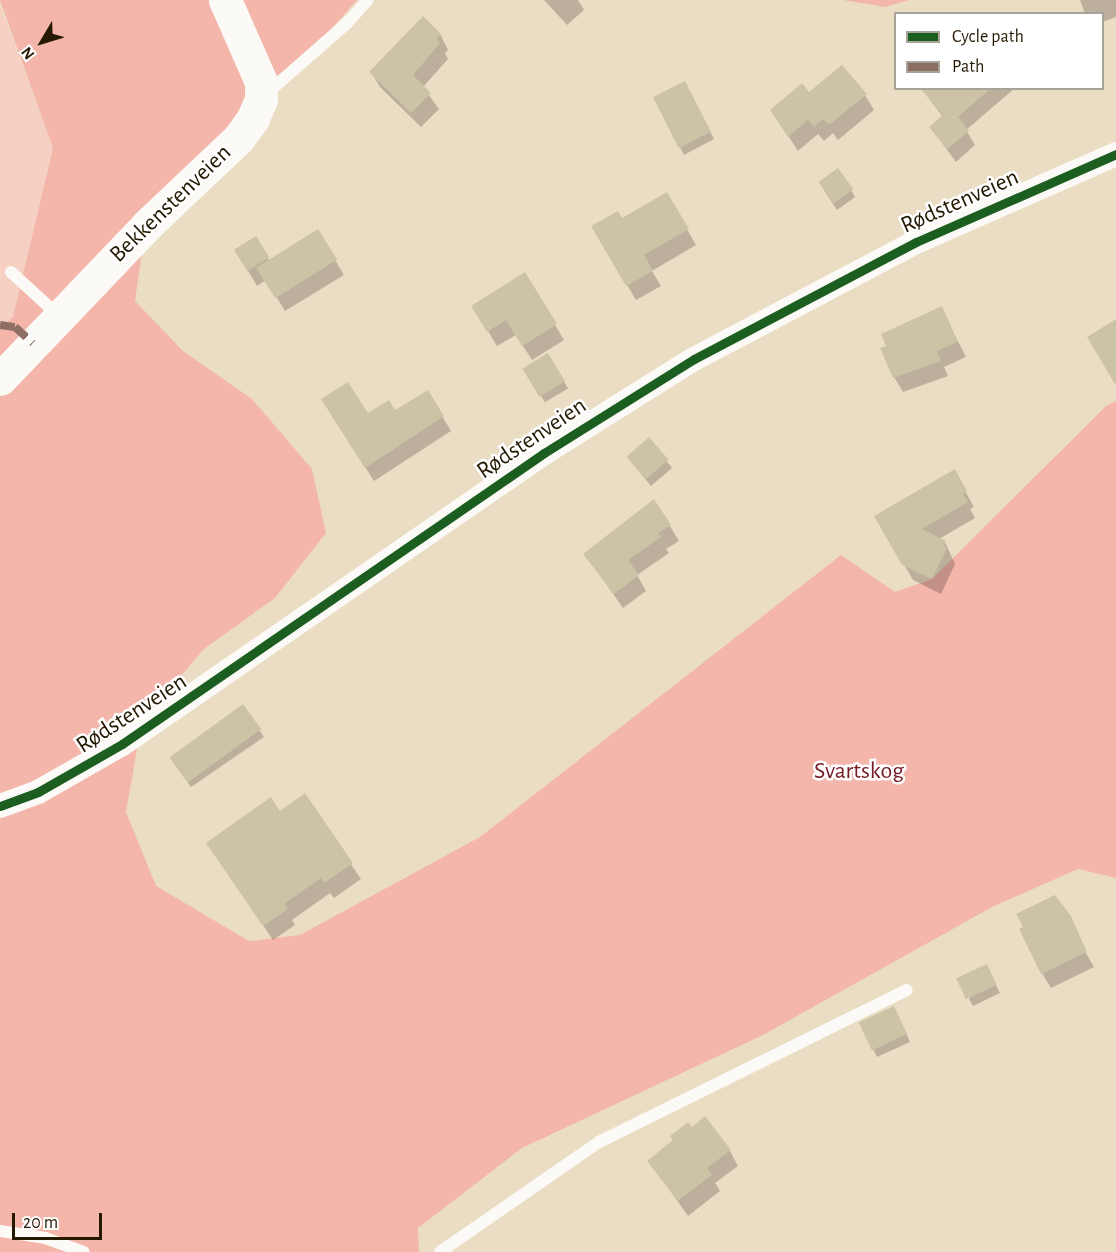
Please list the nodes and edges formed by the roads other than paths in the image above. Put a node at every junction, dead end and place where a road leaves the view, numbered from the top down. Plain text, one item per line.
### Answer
1 (225, 0) edge
2 (368, 0) edge
3 (261, 99) junction
4 (1116, 154) edge
5 (11, 272) dead end
6 (59, 316) junction
7 (0, 379) edge
8 (0, 806) edge
9 (906, 990) dead end
10 (0, 1232) edge
11 (84, 1252) edge
12 (441, 1252) edge

1 - 3 main road
2 - 3 lane
3 - 6 main road, Bekkenstenveien
4 - 8 street, Rødstenveien
5 - 6 lane
6 - 7 main road, Bekkenstenveien
9 - 12 lane
10 - 11 lane

